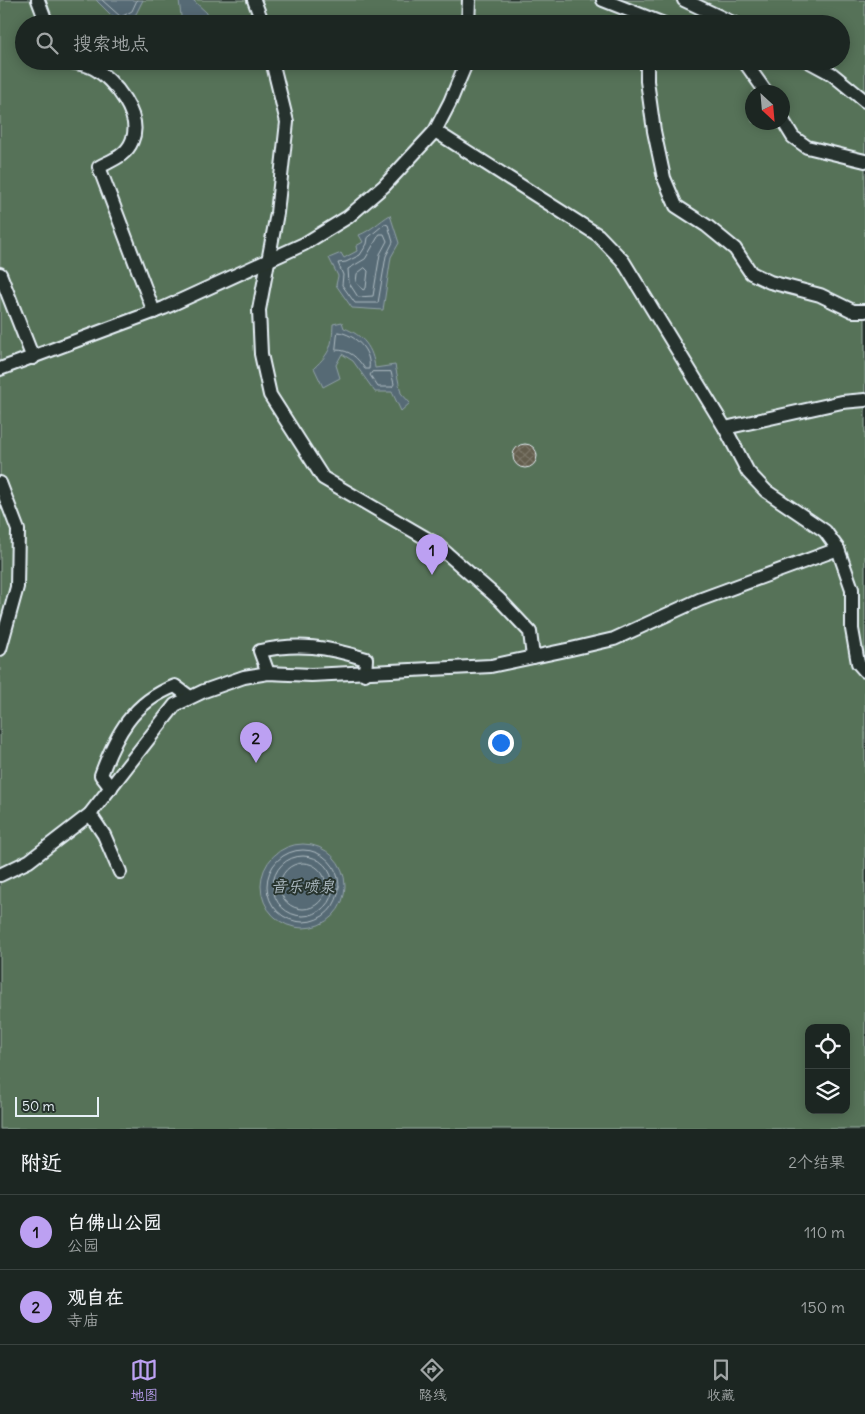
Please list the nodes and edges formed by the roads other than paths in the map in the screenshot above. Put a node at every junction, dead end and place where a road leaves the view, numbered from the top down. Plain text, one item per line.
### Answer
1 (38, 0) edge
2 (254, 0) edge
3 (469, 0) edge
4 (603, 0) edge
5 (684, 0) edge
6 (44, 15) edge
7 (260, 15) edge
8 (468, 15) edge
9 (636, 15) edge
10 (716, 15) edge
11 (97, 70) edge
12 (274, 70) edge
13 (462, 70) edge
14 (647, 70) edge
15 (750, 70) edge
16 (825, 70) edge
17 (761, 85) edge
18 (865, 101) edge
19 (789, 130) edge
20 (435, 131) junction
21 (865, 161) edge
22 (268, 261) junction
23 (0, 274) edge
24 (865, 311) edge
25 (154, 312) junction
26 (33, 358) junction
27 (0, 369) edge
28 (865, 400) edge
29 (725, 428) junction
30 (0, 483) edge
31 (838, 549) junction
32 (0, 649) edge
33 (533, 657) junction
34 (865, 671) edge
35 (268, 673) junction
36 (364, 674) junction
37 (190, 697) junction
38 (111, 788) junction
39 (90, 814) junction
40 (120, 872) dead end
41 (0, 875) edge

1 - 6 street
2 - 7 street
3 - 8 street
4 - 9 street
5 - 10 street
11 - 25 street
12 - 22 street
13 - 20 street
14 - 24 street
15 - 17 street
16 - 18 street
19 - 21 street
20 - 22 street
20 - 29 street
22 - 25 street
22 - 33 street
23 - 26 street
25 - 26 street
26 - 27 street
28 - 29 street
29 - 31 street
30 - 32 street
31 - 33 street
31 - 34 street
33 - 36 street
35 - 36 street
35 - 36 street
35 - 37 street
37 - 38 street
37 - 38 street
38 - 39 street
39 - 40 street
39 - 41 street

